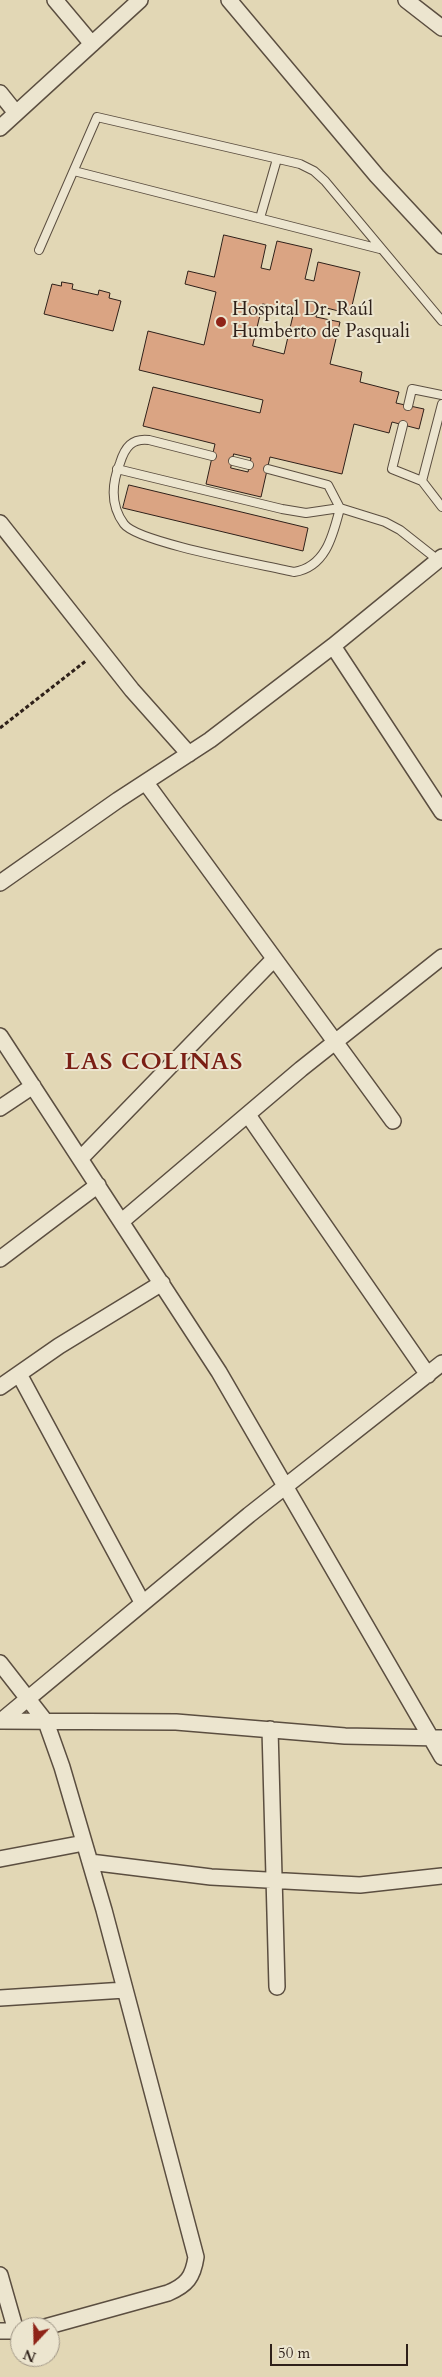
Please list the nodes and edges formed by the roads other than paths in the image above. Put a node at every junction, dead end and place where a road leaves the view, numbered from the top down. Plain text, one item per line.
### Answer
1 (55, 0) edge
2 (140, 0) edge
3 (229, 0) edge
4 (406, 0) edge
5 (442, 28) edge
6 (92, 44) junction
7 (0, 93) edge
8 (16, 113) junction
9 (0, 128) edge
10 (277, 159) junction
11 (74, 171) junction
12 (260, 218) junction
13 (442, 246) edge
14 (381, 249) junction
15 (39, 250) dead end
16 (442, 321) edge
17 (442, 395) edge
18 (442, 404) edge
19 (408, 406) dead end
20 (403, 425) dead end
21 (212, 456) dead end
22 (233, 461) dead end
23 (249, 465) dead end
24 (268, 469) dead end
25 (117, 470) junction
26 (422, 481) junction
27 (442, 507) edge
28 (340, 508) junction
29 (0, 523) edge
30 (440, 558) edge
31 (333, 646) junction
32 (189, 754) junction
33 (146, 783) junction
34 (442, 812) edge
35 (0, 882) edge
36 (442, 957) edge
37 (274, 959) junction
38 (0, 1036) edge
39 (334, 1043) junction
40 (33, 1086) junction
41 (0, 1108) edge
42 (248, 1115) junction
43 (393, 1121) dead end
44 (81, 1158) junction
45 (98, 1185) junction
46 (122, 1220) junction
47 (0, 1259) edge
48 (162, 1283) junction
49 (442, 1363) edge
50 (19, 1374) junction
51 (428, 1374) junction
52 (0, 1387) edge
53 (284, 1486) junction
54 (142, 1602) junction
55 (0, 1663) edge
56 (27, 1700) junction
57 (1, 1721) edge
58 (46, 1722) junction
59 (270, 1729) junction
60 (437, 1738) edge
61 (442, 1756) edge
62 (84, 1844) junction
63 (0, 1859) edge
64 (90, 1862) junction
65 (442, 1876) edge
66 (275, 1879) junction
67 (277, 1987) dead end
68 (125, 1990) junction
69 (0, 1998) edge
70 (0, 2275) edge
71 (14, 2317) edge
72 (60, 2323) edge

1 - 6 street
2 - 6 street
3 - 13 street
4 - 5 street
6 - 8 street
7 - 8 street
8 - 9 street
10 - 11 lane
10 - 12 lane
10 - 14 lane
11 - 12 lane
11 - 15 lane
12 - 14 lane
14 - 16 lane
17 - 19 lane
18 - 26 lane
20 - 26 lane
21 - 25 lane
22 - 23 lane
24 - 28 lane
25 - 28 lane
25 - 28 lane
26 - 27 lane
28 - 30 lane
29 - 32 street
30 - 31 street
31 - 32 street
31 - 34 street
32 - 33 street
33 - 35 street
33 - 37 street
36 - 39 street
37 - 39 street
37 - 44 street
38 - 40 street
39 - 42 street
39 - 43 street
40 - 41 street
40 - 44 street
42 - 46 street
42 - 51 street
44 - 45 street
45 - 46 street
45 - 47 street
46 - 48 street
48 - 50 street
48 - 53 street
49 - 51 street
50 - 52 street
50 - 54 street
51 - 53 street
53 - 54 street
53 - 60 street
54 - 56 street
55 - 56 street
56 - 57 street
56 - 58 street
57 - 58 street
58 - 59 street
58 - 62 street
59 - 60 street
59 - 66 street
60 - 61 street
62 - 63 street
62 - 64 street
64 - 66 street
64 - 68 street
65 - 66 street
66 - 67 street
68 - 69 street
68 - 72 street
70 - 71 street

